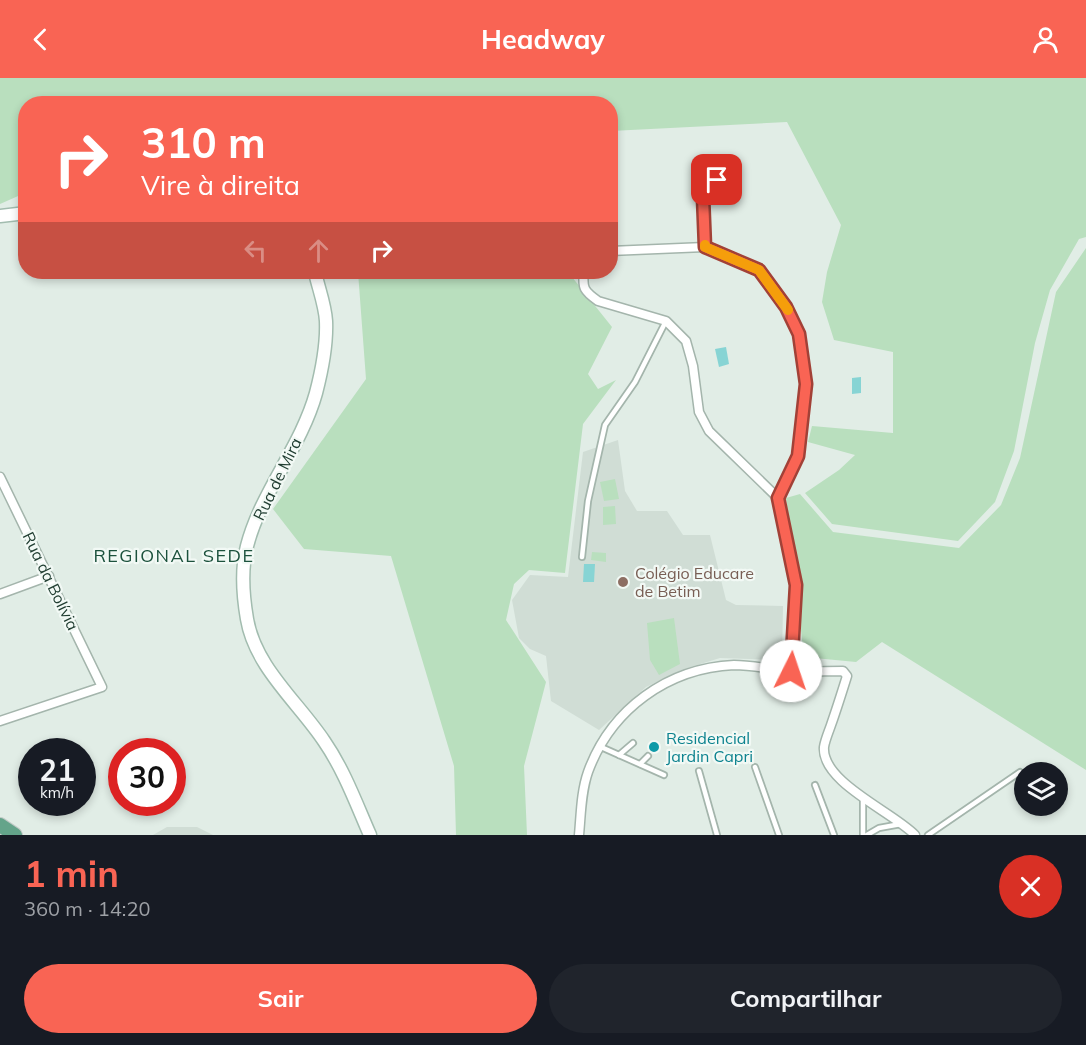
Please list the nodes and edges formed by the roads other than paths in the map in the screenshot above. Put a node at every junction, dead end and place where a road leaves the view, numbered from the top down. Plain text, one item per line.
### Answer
1 (717, 180) dead end
2 (18, 214) edge
3 (0, 216) edge
4 (705, 247) junction
5 (618, 250) edge
6 (317, 279) edge
7 (584, 279) edge
8 (666, 321) junction
9 (0, 477) edge
10 (778, 498) junction
11 (582, 556) dead end
12 (49, 576) junction
13 (0, 594) edge
14 (791, 671) junction
15 (0, 721) edge
16 (633, 743) dead end
17 (601, 747) junction
18 (619, 755) junction
19 (648, 756) dead end
20 (640, 764) junction
21 (755, 767) dead end
22 (699, 771) dead end
23 (664, 775) dead end
24 (1014, 776) edge
25 (815, 785) dead end
26 (863, 796) junction
27 (904, 824) junction
28 (0, 825) edge
29 (15, 835) edge
30 (370, 835) edge
31 (579, 835) edge
32 (717, 835) edge
33 (779, 835) edge
34 (834, 835) edge
35 (865, 835) edge
36 (915, 835) edge
37 (928, 835) edge

1 - 4 lane
2 - 3 street
4 - 5 street
4 - 10 street
6 - 30 street, Rua de Mira
7 - 8 street
8 - 10 street
8 - 11 lane
9 - 12 street, Rua da Bolívia
10 - 14 street
12 - 13 street
12 - 15 street, Rua da Bolívia
14 - 17 street
14 - 26 street
16 - 18 lane
17 - 18 lane
17 - 31 street
18 - 20 lane
19 - 20 lane
20 - 23 lane
21 - 33 lane
22 - 32 lane
24 - 37 lane
25 - 34 lane
26 - 27 street
26 - 35 lane
27 - 35 lane
27 - 36 street
28 - 29 main road

